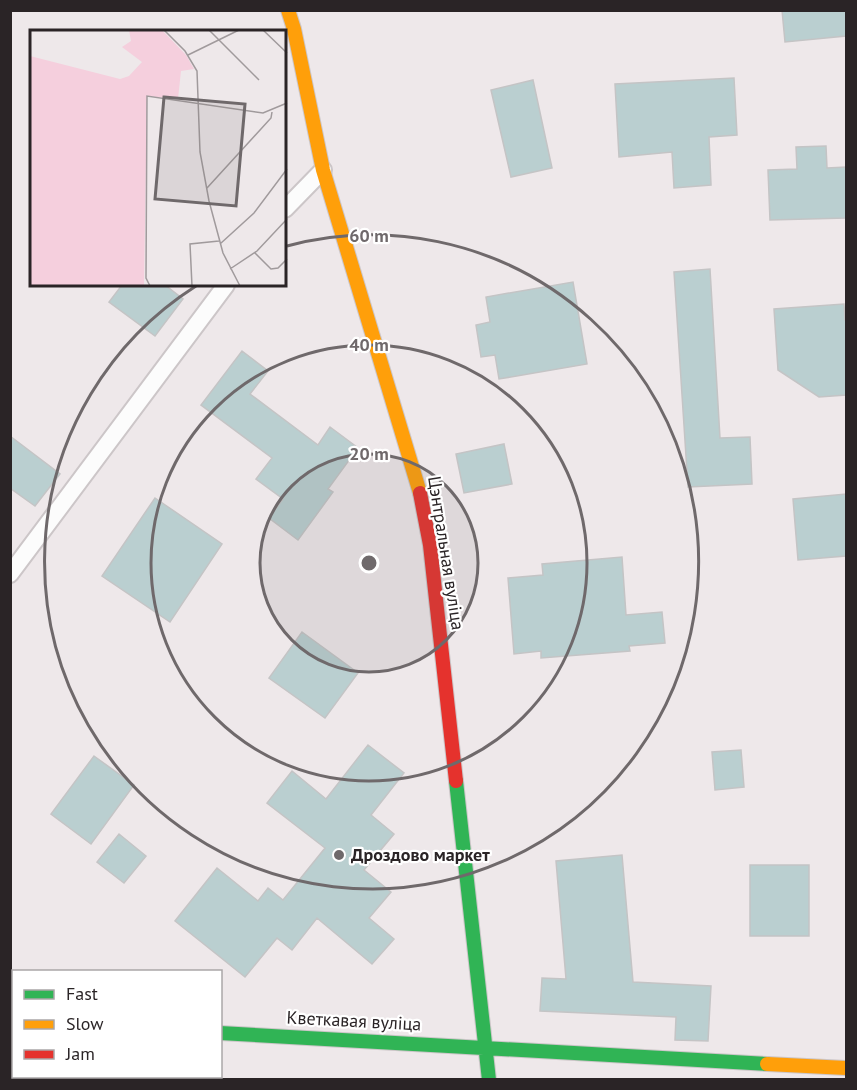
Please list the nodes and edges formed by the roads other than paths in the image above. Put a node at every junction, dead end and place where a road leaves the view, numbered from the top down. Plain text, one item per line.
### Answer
1 (288, 10) edge
2 (323, 170) junction
3 (286, 208) edge
4 (225, 286) edge
5 (10, 574) edge
6 (222, 1032) edge
7 (485, 1046) junction
8 (846, 1068) edge
9 (489, 1080) edge

1 - 2 street, Цэнтральная вуліца
2 - 3 lane
2 - 7 street, Цэнтральная вуліца
4 - 5 lane
6 - 7 street, Кветкавая вуліца
7 - 8 street, Кветкавая вуліца
7 - 9 street, Цэнтральная вуліца

